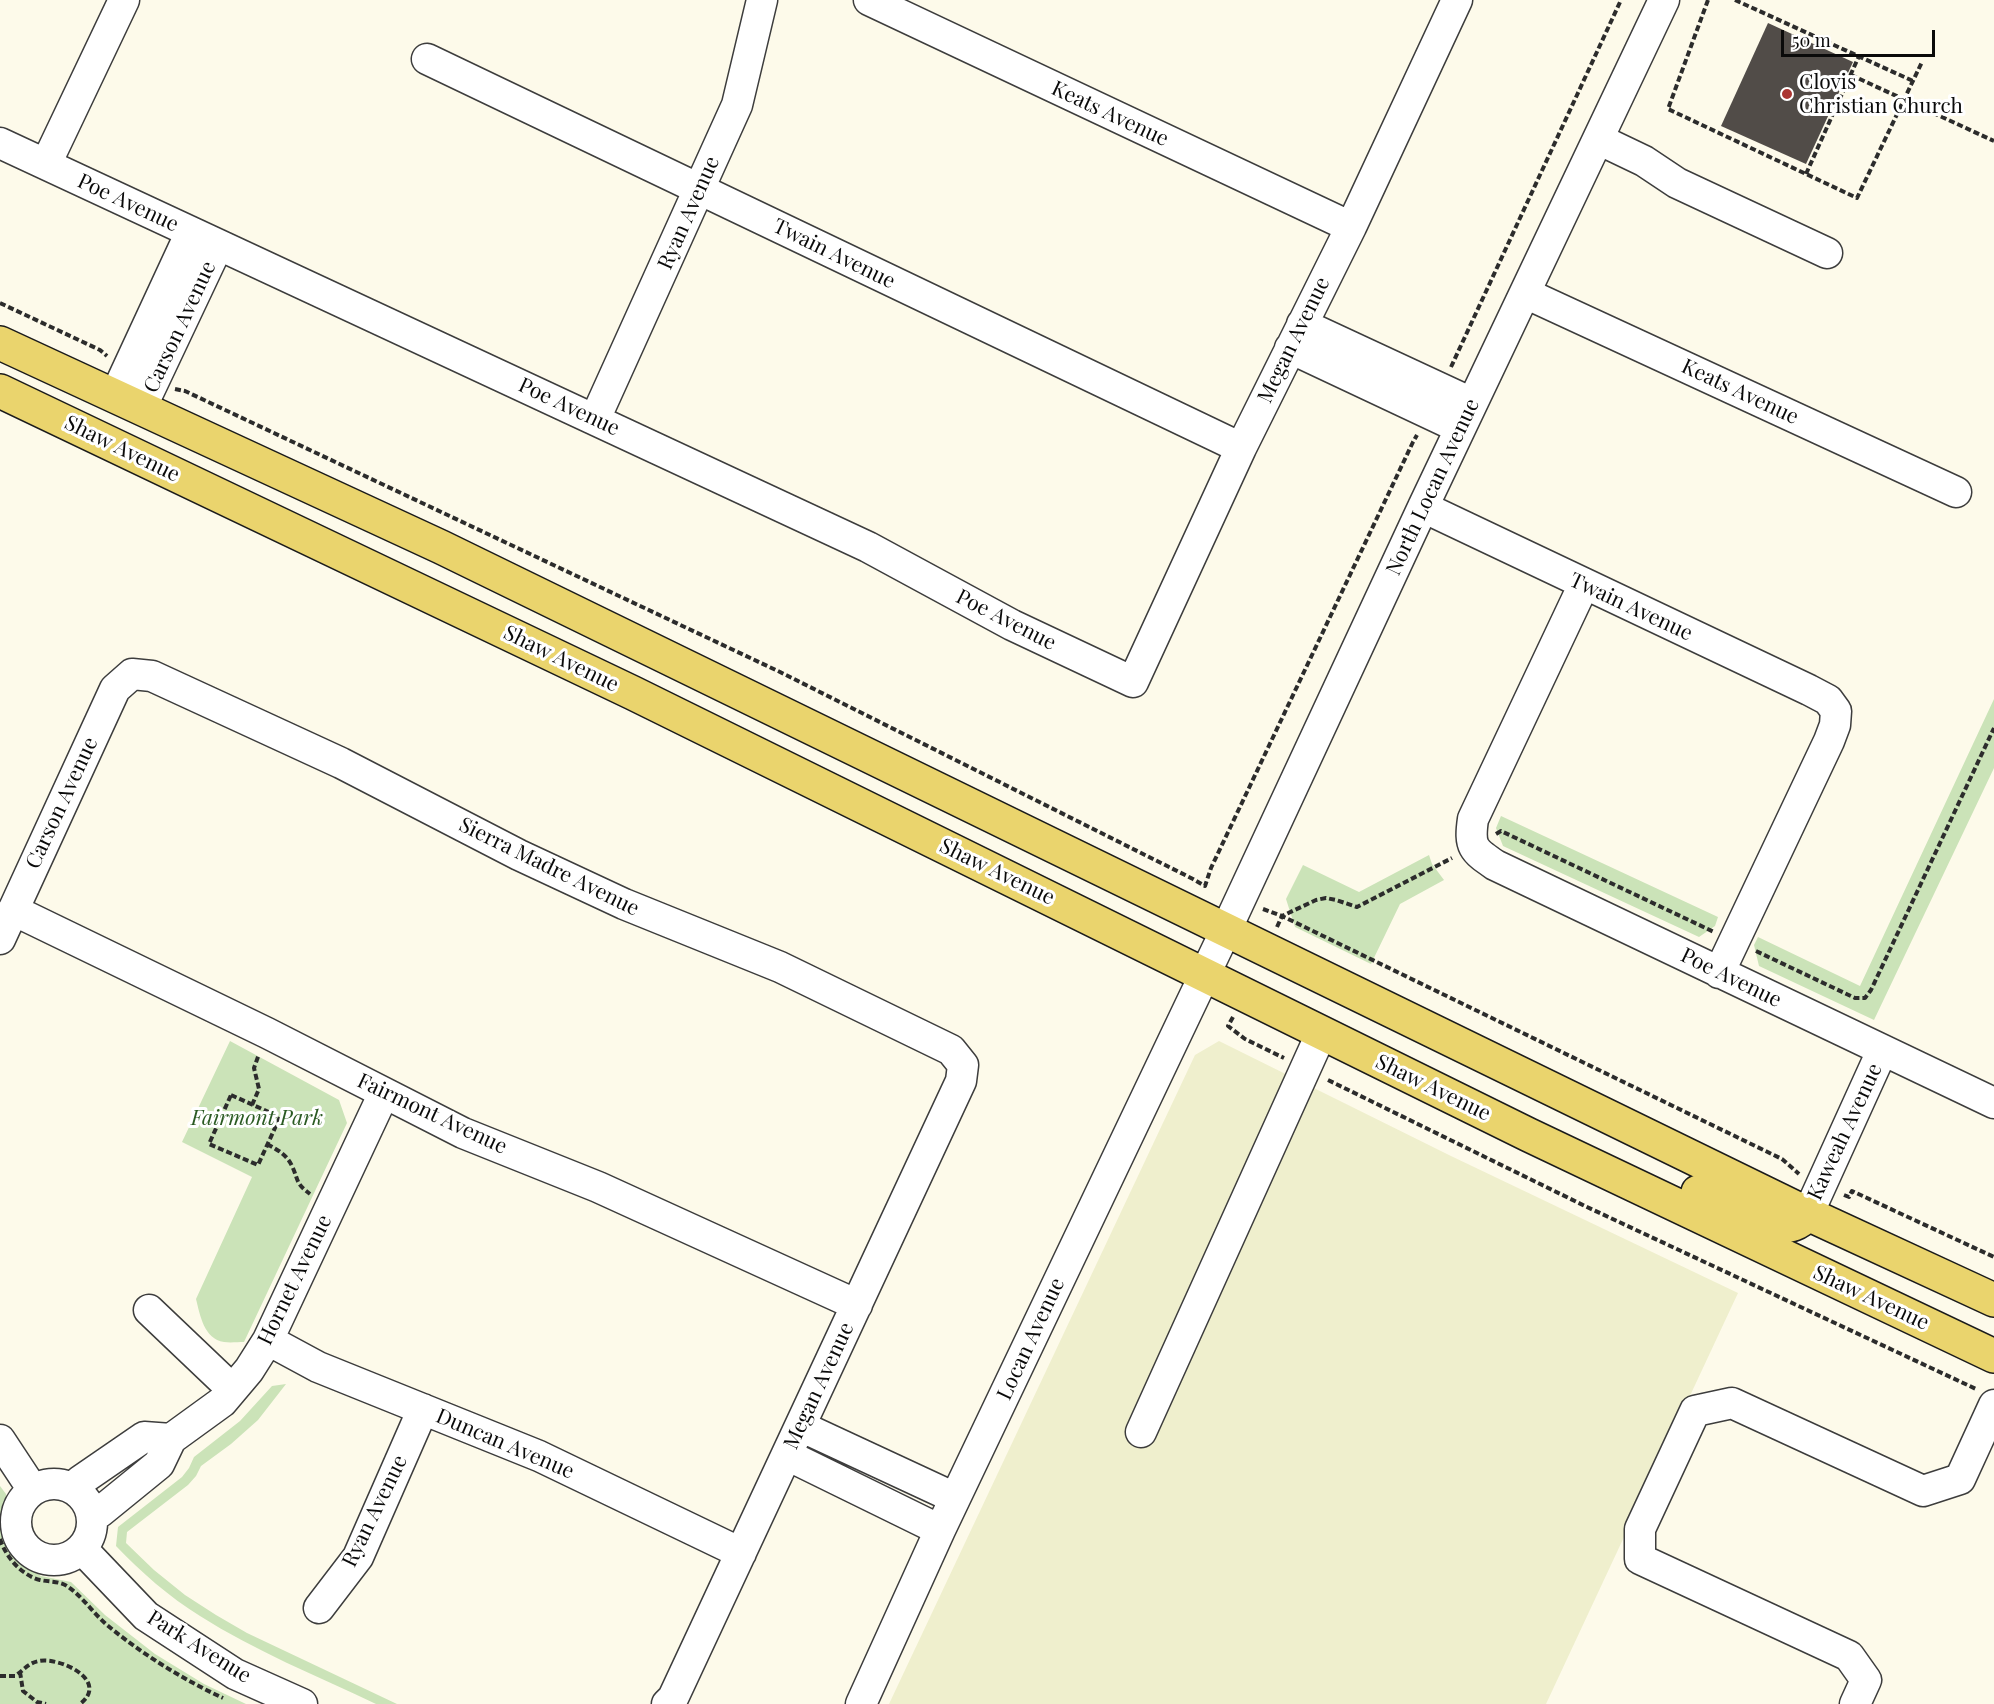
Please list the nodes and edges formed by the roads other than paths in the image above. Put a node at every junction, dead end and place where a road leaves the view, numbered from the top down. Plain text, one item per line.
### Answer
1 (124, 0) edge
2 (762, 0) edge
3 (869, 0) edge
4 (1664, 0) edge
5 (1456, 1) edge
6 (427, 59) dead end
7 (1598, 139) junction
8 (0, 142) edge
9 (46, 164) junction
10 (699, 189) junction
11 (1351, 227) junction
12 (190, 232) junction
13 (218, 245) junction
14 (1827, 253) dead end
15 (1525, 293) junction
16 (1296, 336) junction
17 (0, 343) edge
18 (0, 371) edge
19 (0, 391) edge
20 (128, 402) junction
21 (1466, 416) junction
22 (595, 419) junction
23 (1241, 448) junction
24 (1956, 492) dead end
25 (1423, 507) junction
26 (1584, 584) junction
27 (132, 674) joint
28 (1133, 682) joint
29 (13, 910) junction
30 (1226, 930) junction
31 (0, 939) edge
32 (1719, 973) junction
33 (1204, 975) junction
34 (1321, 1034) junction
35 (1882, 1051) junction
36 (963, 1065) joint
37 (384, 1093) junction
38 (1994, 1103) edge
39 (1529, 1135) junction
40 (1808, 1214) junction
41 (1994, 1300) edge
42 (857, 1305) junction
43 (149, 1310) dead end
44 (268, 1340) junction
45 (1994, 1356) edge
46 (232, 1389) junction
47 (1989, 1399) edge
48 (423, 1409) junction
49 (800, 1426) junction
50 (1141, 1432) dead end
51 (171, 1439) junction
52 (0, 1440) edge
53 (787, 1455) junction
54 (113, 1458) junction
55 (891, 1468) junction
56 (132, 1486) junction
57 (33, 1490) junction
58 (955, 1498) junction
59 (877, 1499) junction
60 (83, 1501) junction
61 (940, 1530) junction
62 (82, 1550) junction
63 (741, 1553) junction
64 (319, 1608) dead end
65 (302, 1704) edge
66 (667, 1704) edge
67 (861, 1704) edge
68 (1855, 1704) edge

1 - 9 street
2 - 10 street, Ryan Avenue
3 - 11 street, Keats Avenue
4 - 7 street, North Locan Avenue
5 - 11 street, Megan Avenue
6 - 10 street, Twain Avenue
7 - 14 street
7 - 15 street, North Locan Avenue
8 - 9 street, Poe Avenue
9 - 12 street, Poe Avenue
10 - 22 street, Ryan Avenue
10 - 23 street, Twain Avenue
11 - 16 street, Megan Avenue
12 - 13 street, Poe Avenue
12 - 20 street, Carson Avenue
13 - 20 street, Carson Avenue
13 - 22 street, Poe Avenue
15 - 21 street, North Locan Avenue
15 - 24 street, Keats Avenue
16 - 21 street
16 - 23 street, Megan Avenue
17 - 20 main road, Shaw Avenue
18 - 20 main road
19 - 33 main road, Shaw Avenue
20 - 30 main road, Shaw Avenue
21 - 25 street, North Locan Avenue
22 - 28 street, Poe Avenue
23 - 28 street, Megan Avenue
25 - 26 street, Twain Avenue
25 - 30 street, North Locan Avenue
26 - 32 street, Poe Avenue
26 - 32 street, Twain Avenue
27 - 29 street, Carson Avenue
27 - 36 street, Sierra Madre Avenue
29 - 31 street, Carson Avenue
29 - 37 street, Fairmont Avenue
30 - 33 street, North Locan Avenue
30 - 40 main road, Shaw Avenue
32 - 35 street, Poe Avenue
33 - 34 main road, Shaw Avenue
33 - 58 street, Locan Avenue
34 - 39 main road, Shaw Avenue
34 - 50 street
35 - 38 street, Poe Avenue
35 - 40 street, Kaweah Avenue
36 - 42 street, Megan Avenue
37 - 42 street, Fairmont Avenue
37 - 44 street, Hornet Avenue
39 - 40 main road
39 - 45 main road, Shaw Avenue
40 - 41 main road, Shaw Avenue
42 - 49 street, Megan Avenue
43 - 46 street
44 - 46 street, Hornet Avenue
44 - 48 street, Duncan Avenue
46 - 51 street, Hornet Avenue
47 - 68 street
48 - 63 street, Duncan Avenue
48 - 64 street, Ryan Avenue
49 - 53 street, Megan Avenue
49 - 55 street
51 - 54 street
51 - 56 street, Hornet Avenue
52 - 57 street
53 - 59 street
53 - 63 street, Megan Avenue
54 - 56 street
54 - 60 street
55 - 58 street
55 - 59 street
56 - 60 street, Hornet Avenue
57 - 60 street
57 - 62 street
58 - 61 street, Locan Avenue
59 - 61 street
60 - 62 street
61 - 67 street, Locan Avenue
62 - 65 street, Park Avenue
63 - 66 street, Megan Avenue

